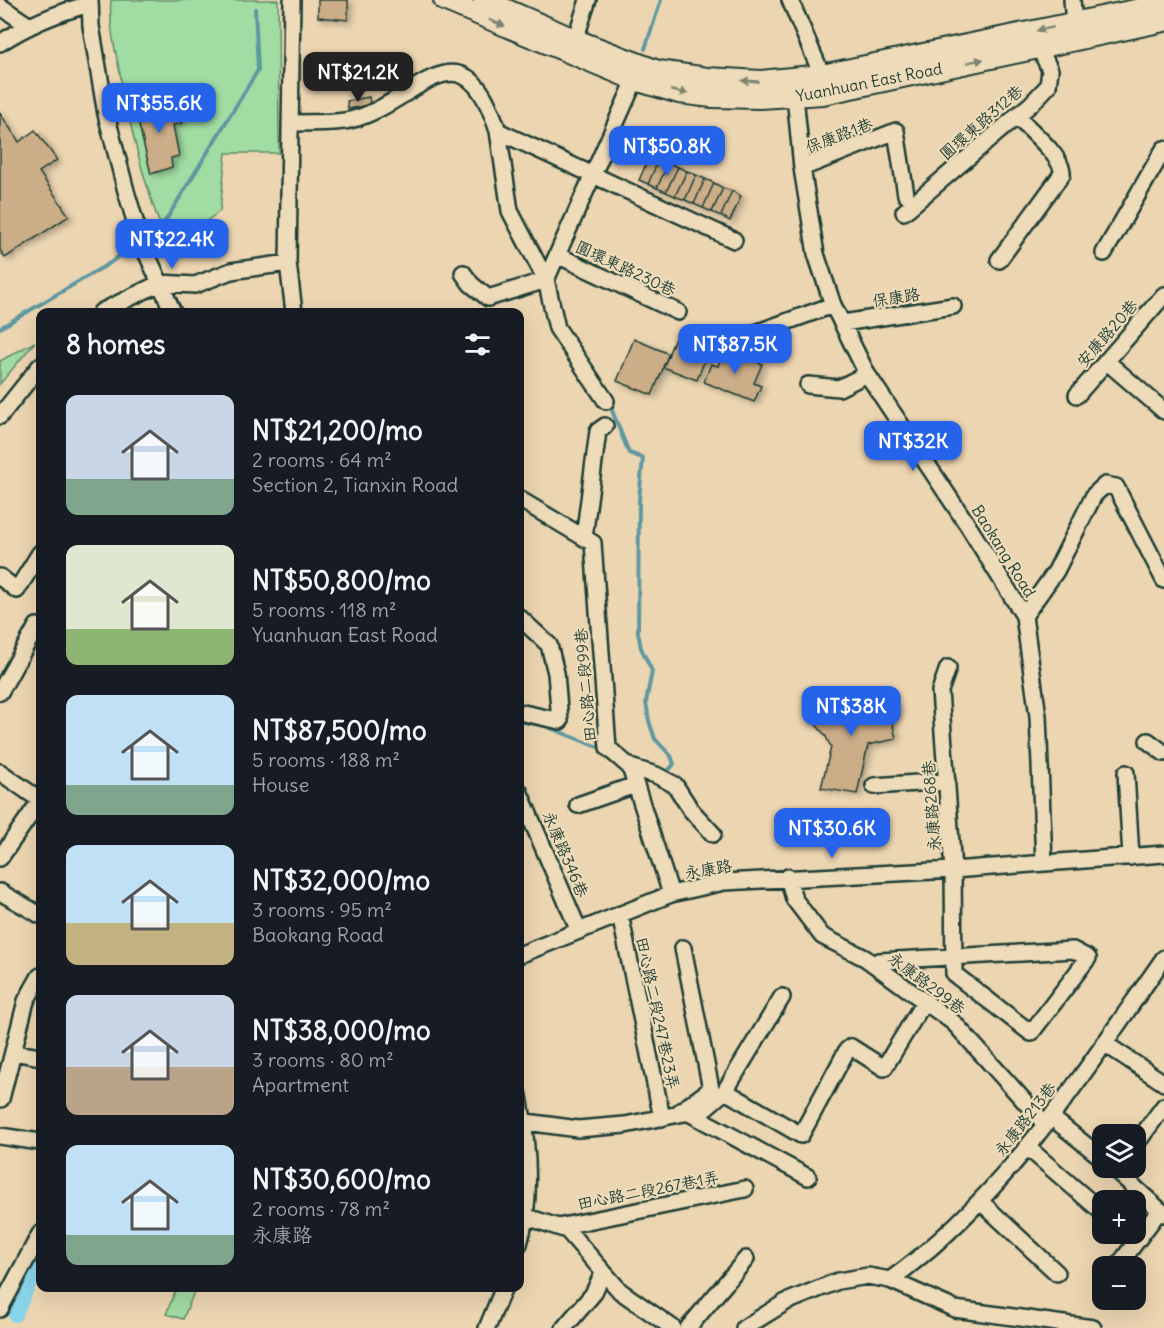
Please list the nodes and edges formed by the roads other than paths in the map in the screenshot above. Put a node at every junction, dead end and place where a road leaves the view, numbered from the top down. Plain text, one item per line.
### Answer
1 (292, 0) edge
2 (444, 0) edge
3 (484, 0) edge
4 (588, 0) edge
5 (790, 0) edge
6 (1072, 0) edge
7 (90, 2) edge
8 (1164, 4) edge
9 (0, 6) edge
10 (1164, 21) edge
11 (1074, 23) junction
12 (28, 25) junction
13 (0, 43) edge
14 (573, 47) junction
15 (1039, 47) junction
16 (635, 80) junction
17 (822, 85) junction
18 (794, 88) junction
19 (1016, 116) junction
20 (291, 123) junction
21 (498, 131) junction
22 (1164, 149) edge
23 (802, 168) junction
24 (595, 176) junction
25 (906, 195) dead end
26 (904, 212) dead end
27 (734, 240) dead end
28 (1104, 253) dead end
29 (559, 256) junction
30 (999, 260) dead end
31 (288, 263) junction
32 (463, 273) dead end
33 (546, 280) junction
34 (160, 283) junction
35 (1164, 296) edge
36 (833, 305) junction
37 (953, 306) dead end
38 (109, 308) edge
39 (170, 308) edge
40 (294, 308) edge
41 (678, 312) dead end
42 (1158, 313) edge
43 (843, 323) junction
44 (747, 336) dead end
45 (1106, 362) junction
46 (36, 371) edge
47 (867, 374) junction
48 (808, 385) dead end
49 (1077, 394) dead end
50 (606, 401) dead end
51 (1164, 411) edge
52 (0, 416) edge
53 (605, 426) dead end
54 (524, 502) edge
55 (584, 538) junction
56 (36, 559) edge
57 (0, 577) edge
58 (1164, 580) edge
59 (1024, 616) junction
60 (524, 622) edge
61 (36, 628) edge
62 (948, 668) dead end
63 (0, 692) edge
64 (524, 713) edge
65 (1148, 741) dead end
66 (1164, 753) edge
67 (630, 766) junction
68 (0, 772) edge
69 (1126, 773) dead end
70 (947, 781) junction
71 (635, 784) junction
72 (874, 786) dead end
73 (36, 797) edge
74 (524, 803) edge
75 (578, 805) dead end
76 (36, 806) edge
77 (713, 834) dead end
78 (1164, 854) edge
79 (1131, 857) junction
80 (0, 858) edge
81 (1044, 862) junction
82 (953, 870) junction
83 (788, 877) junction
84 (0, 892) edge
85 (671, 894) junction
86 (36, 913) edge
87 (620, 914) junction
88 (579, 931) junction
89 (683, 948) dead end
90 (524, 953) edge
91 (1164, 958) edge
92 (956, 959) junction
93 (879, 961) dead end
94 (36, 983) edge
95 (782, 996) dead end
96 (924, 1002) junction
97 (1104, 1043) junction
98 (13, 1052) junction
99 (36, 1056) edge
100 (1164, 1083) edge
101 (725, 1091) junction
102 (1, 1099) edge
103 (1164, 1106) edge
104 (675, 1116) junction
105 (1048, 1121) junction
106 (524, 1122) edge
107 (1146, 1130) edge
108 (0, 1136) edge
109 (36, 1141) edge
110 (1028, 1148) junction
111 (1092, 1151) edge
112 (524, 1160) edge
113 (808, 1177) dead end
114 (1124, 1178) edge
115 (745, 1189) dead end
116 (981, 1202) junction
117 (1092, 1203) edge
118 (1162, 1212) edge
119 (527, 1217) junction
120 (524, 1227) edge
121 (558, 1227) junction
122 (36, 1242) edge
123 (1126, 1256) edge
124 (746, 1259) dead end
125 (603, 1273) junction
126 (1057, 1273) dead end
127 (890, 1280) junction
128 (502, 1292) edge
129 (0, 1310) edge
130 (487, 1328) edge
131 (564, 1328) edge
132 (673, 1328) edge
133 (688, 1328) edge
134 (744, 1328) edge
135 (1093, 1328) edge

1 - 20 street
2 -> 14 main road, Yuanhuan East Road
3 - 14 main road, Yuanhuan East Road
4 - 14 street
5 - 17 street
6 - 11 street
7 - 12 street
7 - 34 street
8 - 11 main road, Yuanhuan East Road
9 - 12 street
10 - 15 main road, Yuanhuan East Road
11 -> 17 main road, Yuanhuan East Road
12 - 13 street
14 - 16 main road, Yuanhuan East Road
18 -> 14 main road, Yuanhuan East Road
17 -> 15 main road, Yuanhuan East Road
15 - 19 street, 圓環東路312巷
16 -> 18 main road, Yuanhuan East Road
16 - 24 street, 圓環東路230巷
17 - 18 main road, Yuanhuan East Road
18 - 23 street, Baokang Road
19 - 26 street, 圓環東路312巷
19 - 30 street
20 - 21 street
20 - 31 street
21 - 24 street
21 - 33 street
22 - 28 street
23 - 25 street, 保康路1巷
23 - 36 street, Baokang Road
24 - 27 street
24 - 29 street, 圓環東路230巷
29 - 33 street, 圓環東路230巷
29 - 41 street, 圓環東路230巷
31 - 34 street
31 - 40 street
32 - 33 street
33 - 50 street
34 - 38 street
34 - 39 street
35 - 42 street, 安康路20巷
36 - 43 street, Baokang Road
36 - 44 street
37 - 43 street, 保康路
42 - 45 street, 安康路20巷
43 - 47 street, Baokang Road
45 - 49 street, 安康路20巷
45 - 51 street
46 - 52 street
47 - 48 street
47 - 59 street, Baokang Road
53 - 55 street
54 - 55 street
55 - 67 street, 田心路二段99巷
56 - 57 street
58 - 59 street
59 - 81 street, Baokang Road
60 - 64 street
61 - 63 street
62 - 70 street, 永康路268巷
65 - 66 street
67 - 71 street
67 - 77 street
68 - 73 street
69 - 79 street
70 - 72 street
70 - 82 street, 永康路268巷
71 - 75 street
71 - 85 street
74 - 88 street, 永康路346巷
76 - 80 street
78 - 79 street, 永康路
79 - 81 street, 永康路
81 - 82 street, 永康路
82 - 83 street, 永康路
82 - 92 street, 永康路268巷
83 - 85 street, 永康路
83 - 96 street, 永康路299巷
84 - 86 street
85 - 87 street, 永康路
87 - 88 street, 永康路
87 - 104 street, 田心路二段247巷23弄
88 - 90 street, 永康路
89 - 104 street
91 - 97 street, 永康路213巷
92 - 92 street
92 - 93 street
94 - 98 street
95 - 101 street
96 - 101 street
96 - 105 street, 永康路299巷
97 - 100 street
97 - 105 street, 永康路213巷
98 - 99 street
98 - 102 street
101 - 104 street
103 - 107 street
104 - 106 street
104 - 113 street
105 - 110 street, 永康路213巷
105 - 111 street, 永康路299巷
108 - 109 street
110 - 116 street, 永康路213巷
110 - 117 street
112 - 119 street
114 - 118 street
115 - 121 street, 田心路二段267巷1弄
116 - 126 street
116 - 127 street, 永康路213巷
118 - 123 street
119 - 120 street
119 - 121 street
121 - 125 street
122 - 129 street
124 - 133 street
125 - 131 street
125 - 132 street
127 - 134 street
127 - 135 street
128 - 130 street

